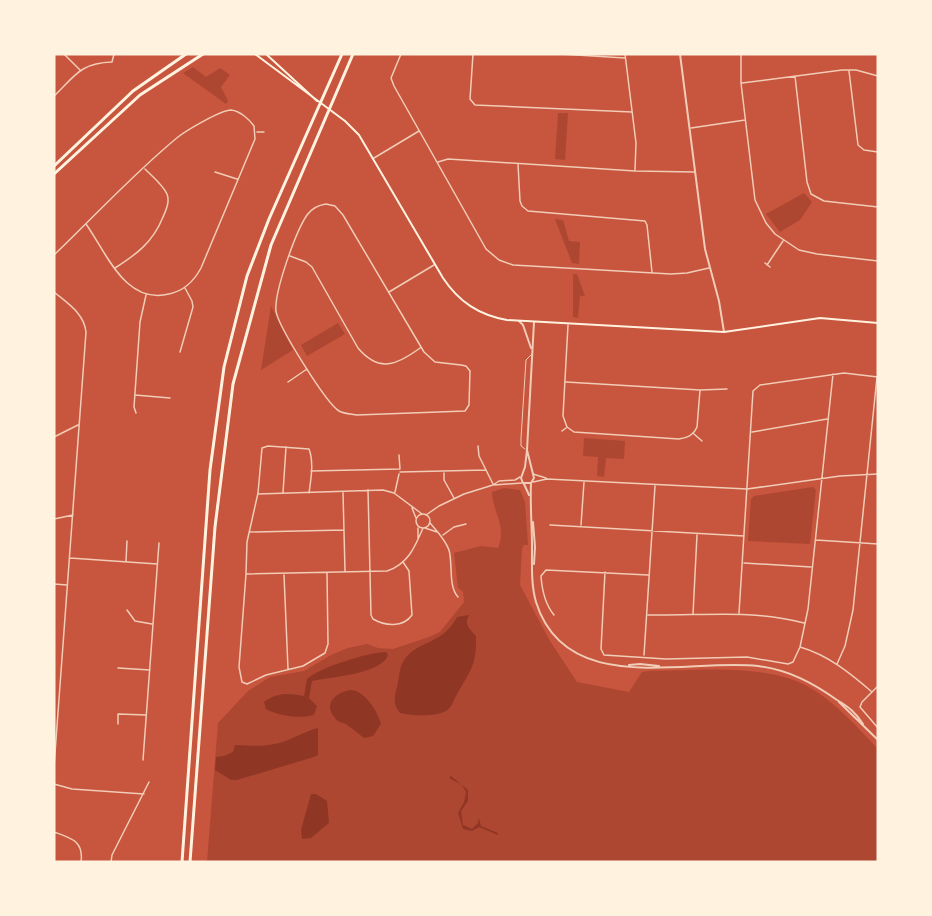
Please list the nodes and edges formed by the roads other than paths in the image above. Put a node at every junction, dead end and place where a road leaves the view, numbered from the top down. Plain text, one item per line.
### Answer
1 (64, 54) edge
2 (114, 54) edge
3 (185, 54) edge
4 (202, 54) edge
5 (255, 54) edge
6 (267, 54) edge
7 (342, 54) edge
8 (353, 54) edge
9 (401, 54) edge
10 (473, 54) edge
11 (561, 54) edge
12 (571, 54) edge
13 (625, 54) edge
14 (680, 54) edge
15 (741, 54) edge
16 (626, 58) junction
17 (849, 70) junction
18 (80, 71) junction
19 (795, 76) junction
20 (878, 76) edge
21 (741, 83) junction
22 (54, 96) edge
23 (317, 100) junction
24 (472, 103) junction
25 (229, 105) dead end
26 (468, 105) dead end
27 (230, 110) junction
28 (632, 112) junction
29 (745, 120) junction
30 (690, 128) junction
31 (420, 130) junction
32 (256, 132) junction
33 (264, 132) dead end
34 (878, 152) edge
35 (373, 159) junction
36 (438, 162) junction
37 (518, 163) junction
38 (54, 166) edge
39 (144, 168) junction
40 (635, 171) junction
41 (215, 172) dead end
42 (694, 172) junction
43 (54, 174) edge
44 (238, 179) junction
45 (173, 197) dead end
46 (168, 198) junction
47 (878, 207) edge
48 (649, 216) dead end
49 (645, 220) junction
50 (86, 224) junction
51 (783, 241) junction
52 (54, 255) edge
53 (290, 256) junction
54 (878, 261) edge
55 (434, 264) junction
56 (767, 265) dead end
57 (115, 268) junction
58 (709, 268) junction
59 (652, 273) junction
60 (184, 288) junction
61 (389, 292) junction
62 (55, 294) edge
63 (146, 294) junction
64 (518, 320) junction
65 (534, 321) junction
66 (878, 323) edge
67 (568, 324) junction
68 (724, 332) junction
69 (421, 348) junction
70 (180, 352) dead end
71 (532, 352) junction
72 (307, 369) junction
73 (833, 374) junction
74 (878, 377) edge
75 (288, 382) dead end
76 (566, 382) junction
77 (727, 389) dead end
78 (700, 390) junction
79 (135, 395) junction
80 (170, 398) dead end
81 (136, 413) dead end
82 (828, 419) junction
83 (79, 425) junction
84 (567, 427) junction
85 (562, 431) dead end
86 (750, 432) junction
87 (694, 434) junction
88 (54, 437) edge
89 (702, 441) dead end
90 (286, 446) junction
91 (478, 446) dead end
92 (527, 450) junction
93 (399, 455) dead end
94 (400, 469) junction
95 (486, 470) junction
96 (311, 471) junction
97 (400, 472) junction
98 (444, 472) junction
99 (524, 472) junction
100 (533, 473) junction
101 (867, 473) junction
102 (878, 474) edge
103 (521, 476) junction
104 (822, 478) junction
105 (547, 479) junction
106 (584, 481) junction
107 (524, 483) junction
108 (532, 483) junction
109 (493, 485) junction
110 (655, 485) junction
111 (747, 489) junction
112 (368, 490) junction
113 (343, 492) junction
114 (283, 493) junction
115 (309, 493) junction
116 (394, 493) junction
117 (258, 494) junction
118 (454, 498) junction
119 (531, 498) junction
120 (411, 504) junction
121 (431, 513) junction
122 (422, 514) junction
123 (73, 515) junction
124 (426, 515) junction
125 (54, 519) edge
126 (416, 519) junction
127 (430, 519) junction
128 (430, 523) junction
129 (466, 524) dead end
130 (550, 525) dead end
131 (581, 525) junction
132 (418, 526) junction
133 (424, 528) junction
134 (652, 529) junction
135 (344, 530) junction
136 (249, 532) junction
137 (438, 532) junction
138 (698, 533) junction
139 (442, 536) junction
140 (744, 536) junction
141 (418, 539) junction
142 (815, 540) junction
143 (127, 541) dead end
144 (860, 542) junction
145 (159, 543) dead end
146 (878, 544) edge
147 (69, 557) junction
148 (126, 562) junction
149 (403, 562) junction
150 (743, 563) junction
151 (157, 564) junction
152 (812, 567) junction
153 (345, 572) junction
154 (370, 572) junction
155 (605, 572) junction
156 (327, 573) junction
157 (246, 574) junction
158 (284, 574) junction
159 (649, 575) junction
160 (54, 584) edge
161 (68, 585) junction
162 (458, 597) dead end
163 (127, 610) dead end
164 (740, 614) junction
165 (555, 615) dead end
166 (647, 615) junction
167 (693, 615) junction
168 (805, 624) junction
169 (153, 625) junction
170 (800, 647) junction
171 (644, 656) junction
172 (837, 664) junction
173 (118, 668) dead end
174 (150, 670) junction
175 (288, 670) junction
176 (878, 686) edge
177 (872, 692) junction
178 (146, 716) junction
179 (118, 724) dead end
180 (878, 728) edge
181 (878, 740) edge
182 (143, 760) dead end
183 (54, 761) edge
184 (54, 768) edge
185 (148, 782) dead end
186 (54, 784) edge
187 (144, 794) junction
188 (54, 832) edge
189 (81, 862) edge
190 (111, 862) edge
191 (182, 862) edge
192 (190, 862) edge

1 - 18 street
2 - 18 street
3 - 38 main road
4 - 43 main road
5 - 23 main road
6 - 23 main road
7 - 191 main road
8 - 192 main road
9 - 31 street
10 - 24 street
11 - 12 street
12 - 16 street
13 - 16 street
14 - 30 street
15 - 21 street
16 - 28 street
17 - 19 street
17 - 20 street
17 - 34 street
18 - 22 street
19 - 21 street
19 - 47 street
21 - 29 street
23 - 35 main road
24 - 26 street
24 - 28 street
25 - 27 street
27 - 32 street
27 - 39 street
28 - 40 street
29 - 30 street
29 - 51 street
30 - 42 street
31 - 35 street
31 - 36 street
32 - 33 street
32 - 44 street
35 - 55 main road
36 - 37 street
36 - 59 street
37 - 40 street
37 - 49 street
39 - 46 street
39 - 50 street
40 - 42 street
41 - 44 street
42 - 58 street
44 - 60 street
45 - 46 street
46 - 57 street
48 - 49 street
49 - 59 street
50 - 52 street
50 - 57 street
51 - 54 street
51 - 56 street
53 - 61 street
53 - 69 street
53 - 72 street
55 - 61 street
55 - 64 main road
57 - 63 street
58 - 59 street
58 - 68 street
60 - 63 street
60 - 70 street
61 - 69 street
62 - 83 street
63 - 79 street
64 - 65 main road
64 - 71 street
65 - 67 main road
65 - 71 street
66 - 68 main road
67 - 68 main road
67 - 76 street
69 - 72 street
71 - 92 street
71 - 92 lane
72 - 75 street
73 - 74 street
73 - 82 street
73 - 86 street
74 - 101 street
76 - 78 street
76 - 84 street
77 - 78 street
78 - 87 street
79 - 80 street
79 - 81 street
82 - 86 street
82 - 104 street
83 - 88 street
83 - 123 street
84 - 85 street
84 - 87 street
86 - 111 street
87 - 89 street
90 - 96 street
90 - 114 street
90 - 117 street
91 - 95 street
92 - 99 street
92 - 100 street
93 - 94 street
94 - 96 street
94 - 97 street
95 - 98 street
95 - 109 street
96 - 115 street
97 - 98 street
97 - 116 street
98 - 118 street
99 - 100 street
99 - 103 street
100 - 105 street
100 - 108 street
101 - 102 street
101 - 104 street
101 - 144 street
103 - 107 street
103 - 109 street
104 - 111 street
104 - 142 street
105 - 106 street
105 - 108 street
106 - 110 street
106 - 131 street
107 - 108 street
107 - 109 street
107 - 119 street
108 - 119 street
109 - 118 street
110 - 111 street
110 - 134 street
111 - 140 street
112 - 113 street
112 - 116 street
112 - 154 street
113 - 115 street
113 - 135 street
114 - 115 street
114 - 117 street
116 - 120 street
117 - 136 street
118 - 121 street
119 - 181 street
120 - 122 street
120 - 126 street
121 - 124 street
121 - 127 street
122 - 124 street
122 - 126 street
123 - 125 street
123 - 147 street
124 - 127 street
126 - 132 street
127 - 128 street
128 - 133 street
128 - 137 street
129 - 139 street
130 - 131 street
131 - 134 street
132 - 133 street
132 - 141 street
133 - 137 street
133 - 141 street
134 - 138 street
134 - 159 street
135 - 136 street
135 - 153 street
136 - 157 street
137 - 139 street
138 - 140 street
138 - 167 street
139 - 162 street
140 - 150 street
141 - 149 street
142 - 144 street
142 - 152 street
143 - 148 street
144 - 146 street
144 - 172 street
145 - 151 street
147 - 148 street
147 - 161 street
148 - 151 street
149 - 154 street
149 - 154 street
150 - 152 street
150 - 164 street
151 - 169 street
152 - 168 street
153 - 154 street
153 - 156 street
155 - 159 street
155 - 165 street
155 - 171 street
156 - 158 street
156 - 175 street
157 - 158 street
157 - 175 street
158 - 175 street
159 - 166 street
160 - 161 street
161 - 183 street
163 - 169 street
164 - 167 street
164 - 168 street
166 - 167 street
166 - 171 street
168 - 170 street
169 - 174 street
170 - 171 street
170 - 172 street
172 - 177 street
173 - 174 street
174 - 178 street
176 - 177 street
177 - 180 street
178 - 179 street
178 - 182 street
183 - 184 street
185 - 187 street
186 - 187 street
187 - 190 street
188 - 189 street

